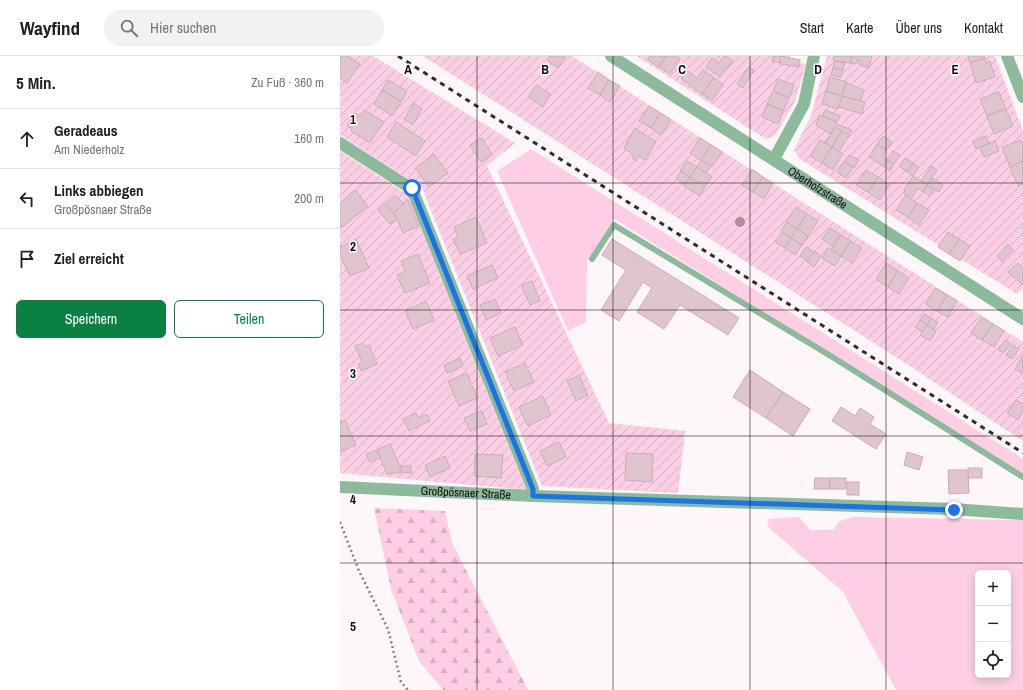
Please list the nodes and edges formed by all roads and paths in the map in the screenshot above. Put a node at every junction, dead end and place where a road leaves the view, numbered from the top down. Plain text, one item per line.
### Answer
1 (612, 56) edge
2 (814, 56) edge
3 (1007, 56) edge
4 (1023, 98) edge
5 (340, 142) edge
6 (774, 159) junction
7 (592, 259) dead end
8 (1022, 315) edge
9 (1023, 477) edge
10 (340, 487) edge
11 (533, 496) junction
12 (1023, 514) edge
13 (340, 522) edge
14 (408, 690) edge

1 - 6 street, Oberholzstraße
2 - 6 street
3 - 4 street
5 - 11 street
6 - 8 street, Oberholzstraße
7 - 9 lane
10 - 11 street, Großpösnaer Straße
11 - 12 street, Großpösnaer Straße
13 - 14 path

